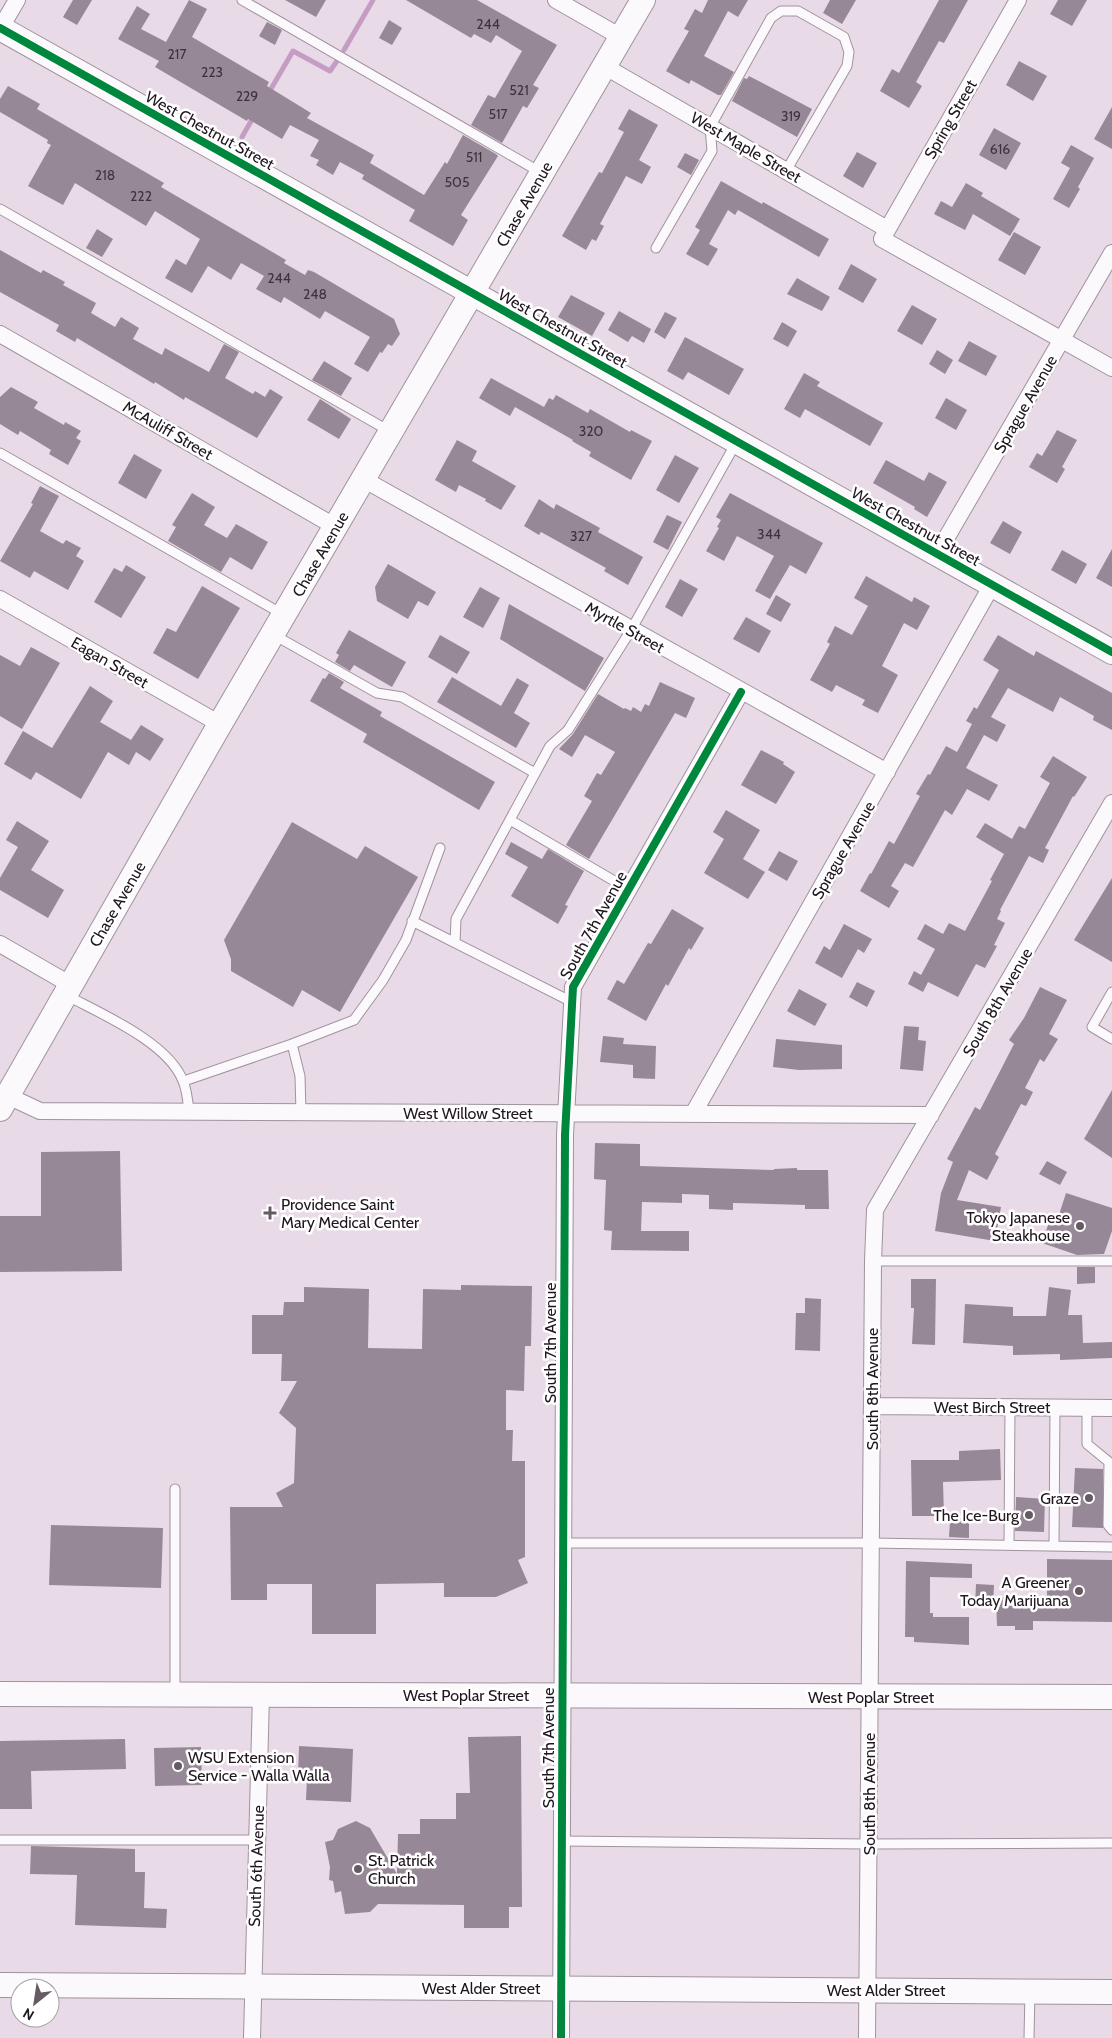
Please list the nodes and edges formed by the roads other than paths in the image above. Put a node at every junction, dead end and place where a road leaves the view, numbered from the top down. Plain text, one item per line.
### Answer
1 (17, 0) edge
2 (242, 0) edge
3 (556, 0) edge
4 (642, 0) edge
5 (1018, 0) edge
6 (0, 29) edge
7 (621, 37) junction
8 (604, 66) junction
9 (710, 127) junction
10 (786, 171) junction
11 (542, 173) junction
12 (0, 209) edge
13 (885, 234) junction
14 (656, 248) dead end
15 (1112, 253) edge
16 (472, 293) junction
17 (0, 334) edge
18 (1062, 340) junction
19 (1112, 368) edge
20 (391, 432) junction
21 (737, 442) junction
22 (0, 452) edge
23 (363, 479) junction
24 (336, 527) junction
25 (937, 554) junction
26 (992, 585) junction
27 (0, 599) edge
28 (278, 625) junction
29 (631, 630) junction
30 (1112, 652) edge
31 (741, 692) junction
32 (220, 724) junction
33 (887, 772) junction
34 (535, 774) junction
35 (1112, 803) edge
36 (510, 820) junction
37 (440, 848) dead end
38 (628, 889) junction
39 (412, 921) junction
40 (455, 942) junction
41 (0, 944) edge
42 (68, 990) junction
43 (1112, 992) edge
44 (572, 1002) junction
45 (1112, 1039) edge
46 (292, 1044) junction
47 (184, 1081) junction
48 (4, 1103) edge
49 (190, 1112) junction
50 (301, 1112) junction
51 (565, 1114) junction
52 (693, 1114) junction
53 (931, 1115) junction
54 (873, 1261) junction
55 (1112, 1261) edge
56 (872, 1406) junction
57 (1010, 1407) junction
58 (1055, 1407) junction
59 (1087, 1408) junction
60 (1112, 1408) edge
61 (175, 1489) dead end
62 (1112, 1530) edge
63 (563, 1543) junction
64 (871, 1543) junction
65 (1009, 1545) junction
66 (1054, 1546) junction
67 (1112, 1547) edge
68 (0, 1694) edge
69 (175, 1694) junction
70 (261, 1695) junction
71 (562, 1696) junction
72 (870, 1696) junction
73 (1112, 1697) edge
74 (0, 1840) edge
75 (257, 1840) junction
76 (562, 1841) junction
77 (1112, 1843) edge
78 (868, 1844) junction
79 (0, 1985) edge
80 (253, 1987) junction
81 (561, 1988) junction
82 (867, 1990) junction
83 (1030, 1991) junction
84 (1112, 1992) edge
85 (252, 2038) edge
86 (561, 2038) edge
87 (867, 2038) edge
88 (1029, 2038) edge

1 - 6 street
2 - 11 lane
3 - 7 street
4 - 7 main road, Chase Avenue
5 - 13 street, Spring Street
6 - 16 main road, West Chestnut Street
7 - 8 main road, Chase Avenue
8 - 9 street, West Maple Street
8 - 11 main road, Chase Avenue
9 - 10 street, West Maple Street
9 - 10 lane
9 - 14 lane
10 - 13 street, West Maple Street
11 - 16 main road, Chase Avenue
12 - 20 lane
13 - 18 street, West Maple Street
15 - 18 street, Sprague Avenue
16 - 20 main road, Chase Avenue
16 - 21 main road, West Chestnut Street
17 - 24 street, McAuliff Street
18 - 19 street, West Maple Street
18 - 25 street, Sprague Avenue
20 - 23 main road, Chase Avenue
21 - 25 main road, West Chestnut Street
21 - 29 lane
22 - 28 lane
23 - 24 main road, Chase Avenue
23 - 29 street, Myrtle Street
24 - 28 main road, Chase Avenue
25 - 26 main road, West Chestnut Street
26 - 30 main road, West Chestnut Street
26 - 33 street, Sprague Avenue
27 - 32 street, Eagan Street
28 - 32 main road, Chase Avenue
28 - 34 lane
29 - 31 street, Myrtle Street
29 - 34 lane
31 - 33 street, Myrtle Street
31 - 38 street, South 7th Avenue
32 - 42 main road, Chase Avenue
33 - 52 street, Sprague Avenue
34 - 36 lane
35 - 53 street, South 8th Avenue
36 - 38 lane
36 - 40 lane
37 - 39 lane
38 - 44 street, South 7th Avenue
39 - 40 lane
39 - 46 lane
40 - 44 lane
41 - 42 street
42 - 47 lane
42 - 48 main road, Chase Avenue
43 - 45 lane
44 - 51 street, South 7th Avenue
46 - 47 lane
46 - 50 lane
47 - 49 lane
48 - 49 street, West Willow Street
49 - 50 street, West Willow Street
50 - 51 street, West Willow Street
51 - 52 street, West Willow Street
51 - 63 street, South 7th Avenue
52 - 53 street, West Willow Street
53 - 54 street, South 8th Avenue
54 - 55 lane
54 - 56 street, South 8th Avenue
56 - 57 street, West Birch Street
56 - 64 street, South 8th Avenue
57 - 58 street, West Birch Street
57 - 65 lane
58 - 59 street, West Birch Street
58 - 66 lane
59 - 60 street, West Birch Street
59 - 62 lane
61 - 69 lane
63 - 64 lane
63 - 71 street, South 7th Avenue
64 - 65 lane
64 - 72 street, South 8th Avenue
65 - 66 lane
66 - 67 lane
68 - 69 main road, West Poplar Street
69 - 70 main road, West Poplar Street
70 - 71 main road, West Poplar Street
70 - 75 street, South 6th Avenue
71 - 72 main road, West Poplar Street
71 - 76 street, South 7th Avenue
72 - 73 main road, West Poplar Street
72 - 78 street, South 8th Avenue
74 - 75 lane
75 - 80 street, South 6th Avenue
76 - 78 lane
76 - 81 street, South 7th Avenue
77 - 78 lane
78 - 82 street, South 8th Avenue
79 - 80 main road, West Alder Street
80 - 81 main road, West Alder Street
80 - 85 street, South 6th Avenue
81 - 82 main road, West Alder Street
81 - 86 street, South 7th Avenue
82 - 83 main road, West Alder Street
82 - 87 street, South 8th Avenue
83 - 84 main road, West Alder Street
83 - 88 lane

